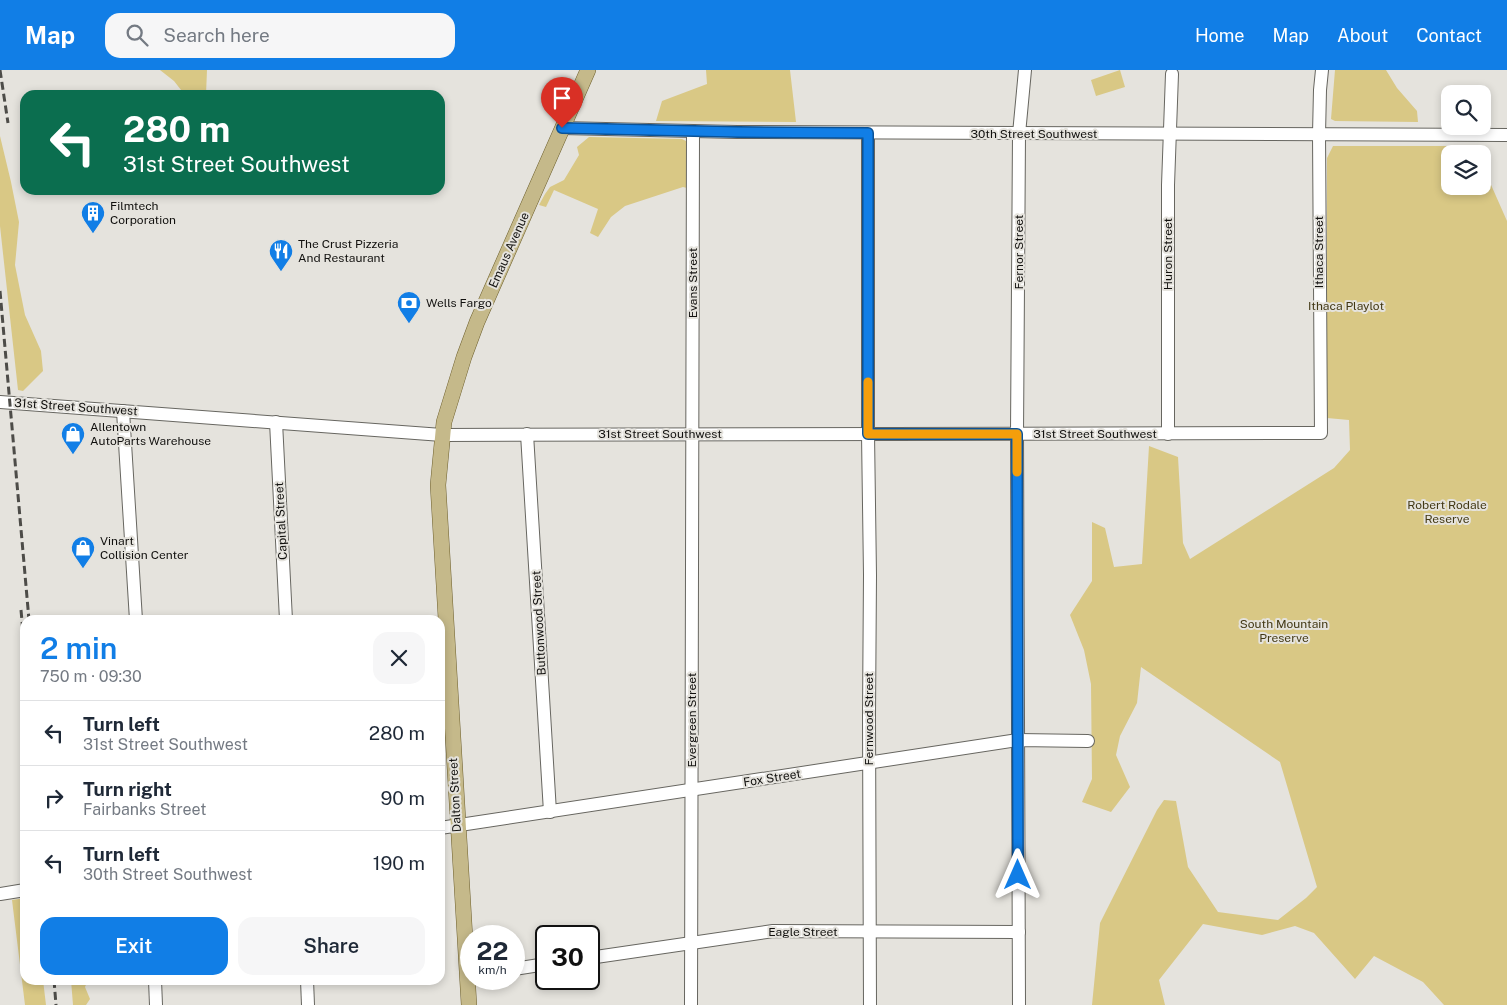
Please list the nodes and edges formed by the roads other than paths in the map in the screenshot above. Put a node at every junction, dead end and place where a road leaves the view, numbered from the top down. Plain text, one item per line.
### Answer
1 (588, 70) edge
2 (1024, 70) edge
3 (1322, 70) edge
4 (1172, 74) dead end
5 (562, 128) junction
6 (693, 131) junction
7 (868, 133) junction
8 (1019, 134) junction
9 (1169, 134) junction
10 (1319, 134) junction
11 (1507, 135) edge
12 (0, 402) edge
13 (123, 411) junction
14 (276, 422) junction
15 (1321, 433) joint
16 (442, 434) junction
17 (527, 434) junction
18 (693, 434) junction
19 (868, 434) junction
20 (1017, 434) junction
21 (1168, 434) junction
22 (136, 615) edge
23 (286, 615) edge
24 (443, 615) edge
25 (445, 655) edge
26 (1018, 740) junction
27 (1088, 741) dead end
28 (869, 763) junction
29 (692, 790) junction
30 (550, 812) junction
31 (457, 826) junction
32 (445, 827) edge
33 (20, 891) edge
34 (0, 894) edge
35 (465, 925) edge
36 (870, 932) junction
37 (1019, 932) junction
38 (691, 942) junction
39 (600, 956) edge
40 (155, 985) edge
41 (307, 985) edge
42 (469, 990) edge
43 (156, 1005) edge
44 (308, 1005) edge
45 (469, 1005) edge
46 (691, 1005) edge
47 (870, 1005) edge
48 (1019, 1005) edge

1 - 5 main road, Emaus Avenue
2 - 8 street, Fernor Street
3 - 10 street, Ithaca Street
4 - 9 street, Huron Street
5 - 6 street, 30th Street Southwest
5 - 16 main road, Emaus Avenue
6 - 7 street, 30th Street Southwest
6 - 18 street, Evans Street
7 - 8 street, 30th Street Southwest
7 - 19 street, Fernwood Street
8 - 9 street, 30th Street Southwest
8 - 20 street, Fernor Street
9 - 10 street, 30th Street Southwest
9 - 21 street, Huron Street
10 - 11 street, 30th Street Southwest
10 - 15 street, Ithaca Street
12 - 13 street, 31st Street Southwest
13 - 14 street, 31st Street Southwest
13 - 22 street
14 - 16 street, 31st Street Southwest
14 - 23 street, Capital Street
15 - 21 street, 31st Street Southwest
16 - 17 street, 31st Street Southwest
16 - 24 main road, Dalton Street
17 - 18 street, 31st Street Southwest
17 - 30 street, Buttonwood Street
18 - 19 street, 31st Street Southwest
18 - 29 street, Evergreen Street
19 - 20 street, 31st Street Southwest
19 - 28 street, Fernwood Street
20 - 21 street, 31st Street Southwest
20 - 26 street, Fernor Street
25 - 31 main road, Dalton Street
26 - 27 street, Fox Street
26 - 28 street, Fox Street
26 - 37 street, Fernor Street
28 - 29 street, Fox Street
28 - 36 street, Fernwood Street
29 - 30 street, Fox Street
29 - 38 street, Evergreen Street
30 - 31 street, Fox Street
31 - 32 street, Fox Street
31 - 35 main road, Dalton Street
33 - 34 street
36 - 37 street, Eagle Street
36 - 38 street, Eagle Street
36 - 47 street, Fernwood Street
37 - 48 street, Fernor Street
38 - 39 street, Eagle Street
38 - 46 street, Evergreen Street
40 - 43 street
41 - 44 street
42 - 45 main road, Dalton Street

